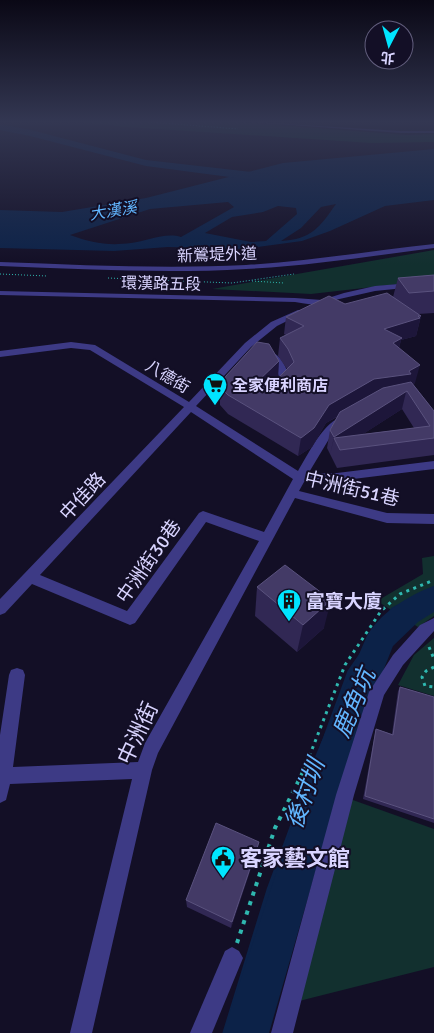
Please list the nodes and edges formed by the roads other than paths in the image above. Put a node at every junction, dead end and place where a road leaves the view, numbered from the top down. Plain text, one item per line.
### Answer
1 (434, 246) edge
2 (0, 264) edge
3 (434, 282) edge
4 (434, 288) edge
5 (0, 293) edge
6 (320, 304) junction
7 (251, 342) junction
8 (282, 350) edge
9 (0, 354) edge
10 (274, 391) edge
11 (190, 406) junction
12 (353, 414) edge
13 (434, 465) edge
14 (300, 478) junction
15 (291, 493) junction
16 (434, 519) edge
17 (266, 538) junction
18 (31, 578) junction
19 (0, 609) edge
20 (434, 624) edge
21 (17, 675) dead end
22 (143, 770) junction
23 (3, 776) junction
24 (0, 794) edge
25 (232, 958) road end
26 (81, 1033) edge
27 (201, 1033) edge
28 (282, 1033) edge

1 - 2 street, 新鶯堤外道
3 - 6 street, 八德街
4 - 6 street, 八德街
5 - 6 street, 環漢路五段
6 - 7 street, 八德街
7 - 8 street
7 - 10 street
7 - 11 street, 八德街
9 - 11 street, 八德街
11 - 14 street
11 - 18 street, 中佳路
12 - 14 street, 中洲街
13 - 14 street
14 - 15 street, 中洲街
15 - 16 street, 中洲街51巷
15 - 17 street, 中洲街
17 - 18 street, 中洲街30巷
17 - 22 street, 中洲街
18 - 19 street, 中佳路
20 - 28 street
21 - 23 street
22 - 23 street
22 - 26 street, 中洲街
23 - 24 street
25 - 27 street

